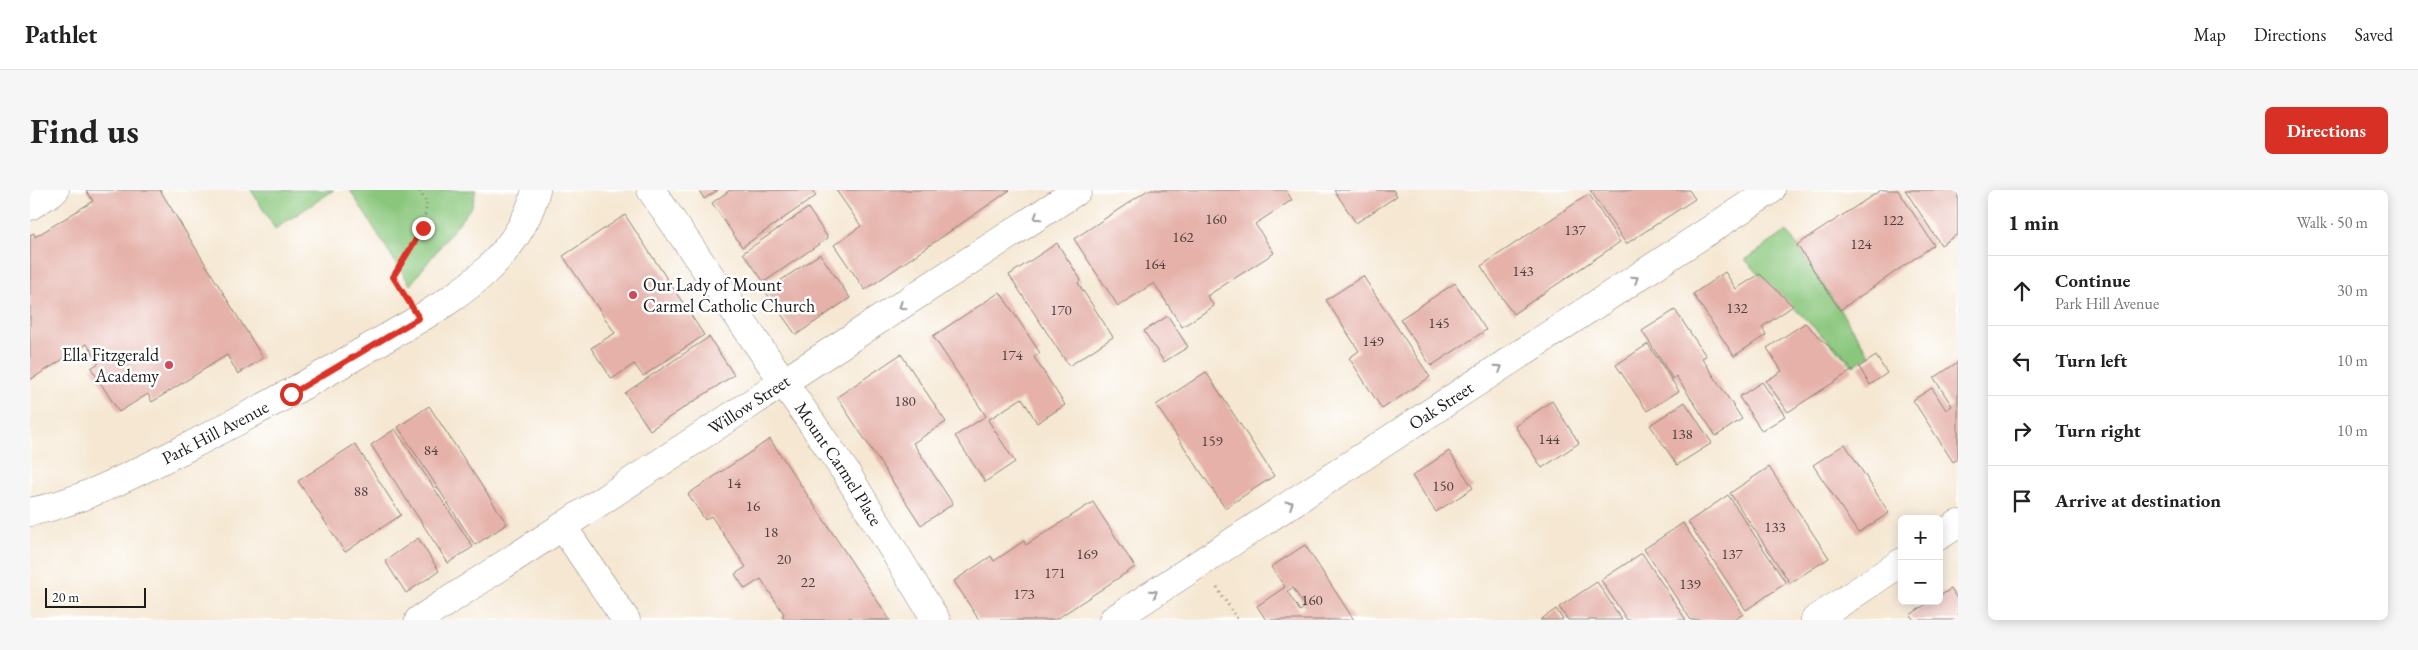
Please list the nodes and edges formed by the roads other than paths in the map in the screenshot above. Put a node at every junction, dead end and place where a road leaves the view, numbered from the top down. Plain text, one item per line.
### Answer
1 (55, 190) edge
2 (536, 190) edge
3 (651, 190) edge
4 (1078, 190) edge
5 (1771, 190) edge
6 (30, 206) edge
7 (784, 383) junction
8 (30, 512) edge
9 (1958, 524) edge
10 (563, 527) junction
11 (1943, 533) edge
12 (1898, 565) edge
13 (420, 620) edge
14 (626, 620) edge
15 (936, 620) edge
16 (1113, 620) edge
17 (1815, 620) edge

1 - 6 street
2 - 8 street, Park Hill Avenue
3 - 7 street, Mount Carmel Place
4 -> 7 street, Willow Street
16 -> 5 street, Oak Street
7 - 10 street, Willow Street
7 - 15 street, Mount Carmel Place
9 - 11 street
10 - 13 street, Willow Street
10 - 14 street
12 - 17 street

